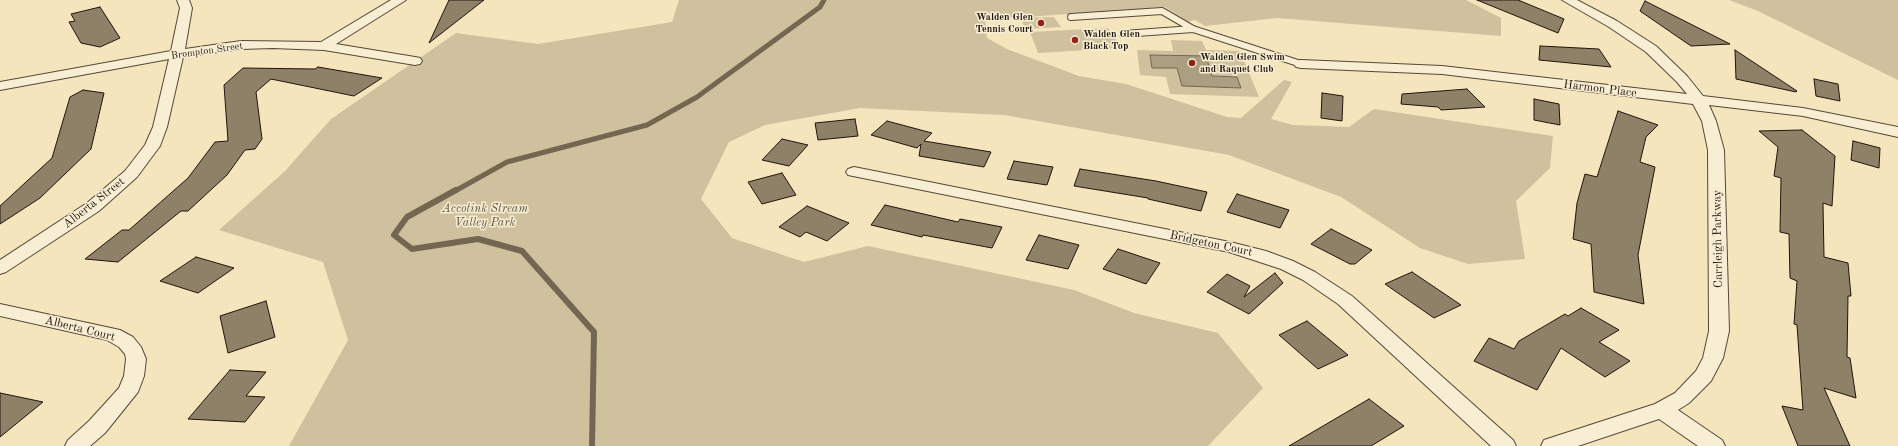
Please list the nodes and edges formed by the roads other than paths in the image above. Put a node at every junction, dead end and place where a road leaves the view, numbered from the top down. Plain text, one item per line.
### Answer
1 (182, 0) edge
2 (400, 0) edge
3 (1568, 0) edge
4 (1071, 17) dead end
5 (1193, 28) junction
6 (1123, 34) dead end
7 (324, 46) junction
8 (177, 54) junction
9 (415, 61) dead end
10 (1301, 64) joint
11 (0, 86) edge
12 (1699, 100) junction
13 (1898, 132) edge
14 (854, 172) dead end
15 (0, 268) edge
16 (0, 310) edge
17 (1662, 410) junction
18 (76, 446) edge
19 (1505, 446) edge
20 (1552, 446) edge
21 (1714, 446) edge

1 - 8 street, Alberta Street
2 - 7 street
3 - 12 street, Carrleigh Parkway
4 - 5 lane
5 - 6 lane
5 - 10 lane
7 - 8 street, Brompton Street
7 - 9 street, Brompton Street
8 - 11 street, Brompton Street
8 - 15 street, Alberta Street
10 - 12 street, Harmon Place
12 - 13 street, Harmon Place
12 - 17 street, Carrleigh Parkway
14 - 19 street, Bridgeton Court
16 - 18 street, Alberta Court
17 - 20 street, Carrleigh Parkway
17 - 21 street

